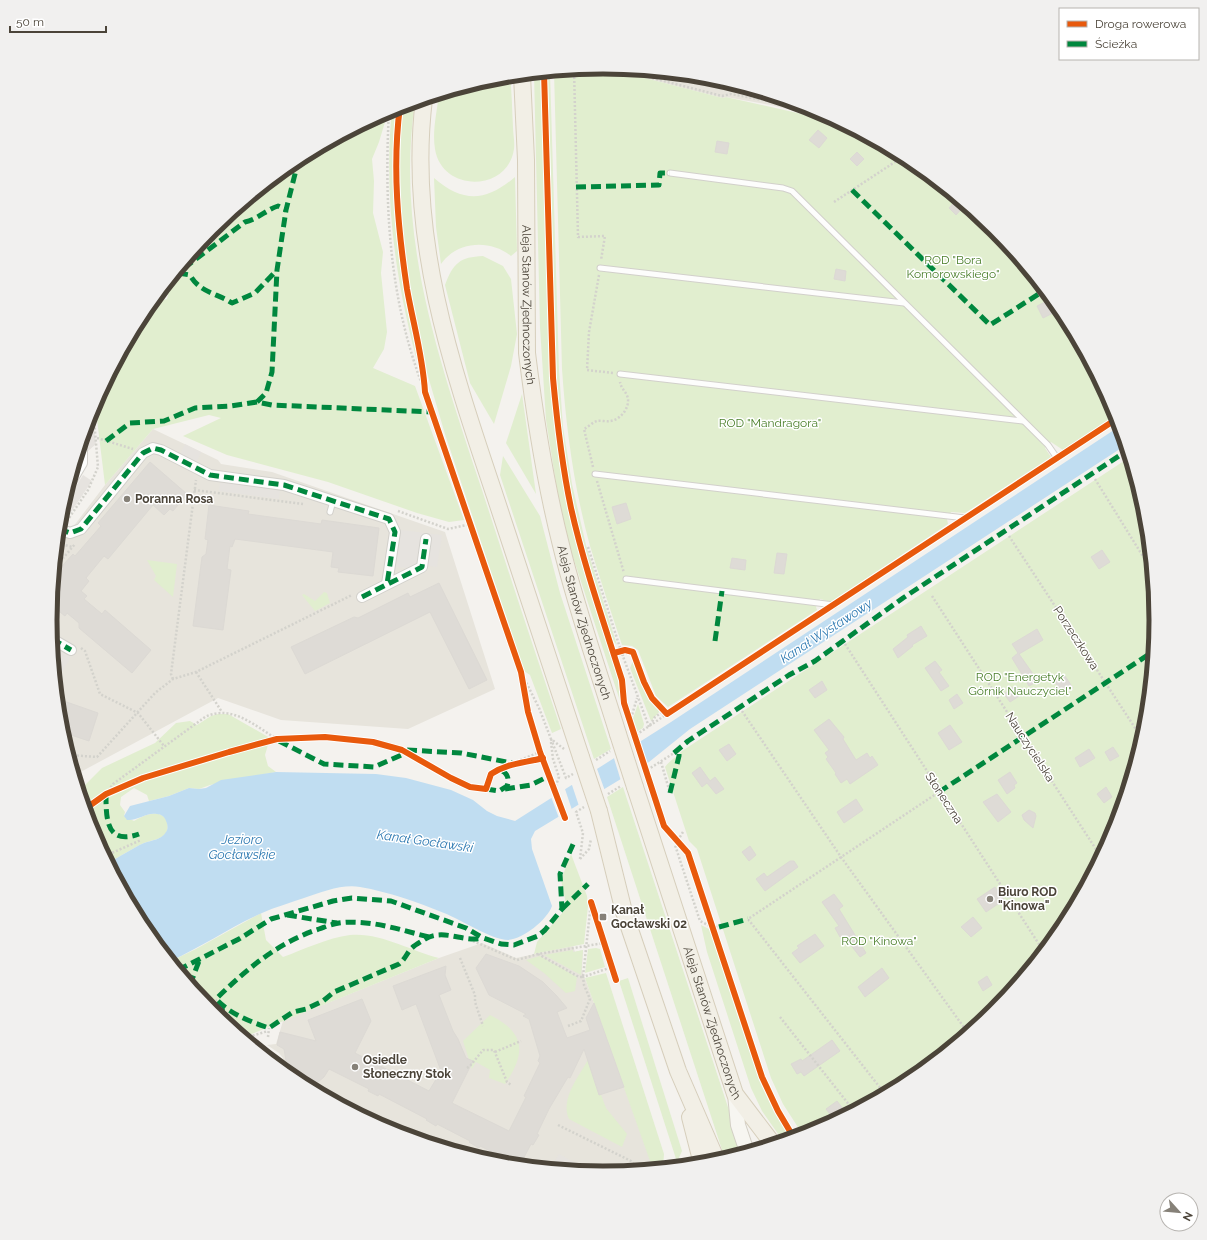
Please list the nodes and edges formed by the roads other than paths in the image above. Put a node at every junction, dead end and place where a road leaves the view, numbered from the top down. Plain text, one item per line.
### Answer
1 (522, 80) edge
2 (424, 105) edge
3 (670, 173) dead end
4 (600, 268) road end
5 (904, 303) junction
6 (620, 374) road end
7 (1023, 421) junction
8 (82, 458) edge
9 (1057, 458) dead end
10 (79, 468) edge
11 (595, 474) dead end
12 (333, 501) junction
13 (330, 512) dead end
14 (965, 518) dead end
15 (65, 531) edge
16 (426, 539) dead end
17 (626, 579) dead end
18 (387, 584) junction
19 (358, 595) road end
20 (834, 605) dead end
21 (58, 641) edge
22 (75, 649) road end
23 (678, 1071) junction
24 (735, 1094) junction
25 (770, 1140) edge
26 (746, 1148) edge
27 (714, 1155) edge
28 (700, 1158) edge

1 - 24 main road, Aleja Stanów Zjednoczonych, bridge
2 - 23 main road, bridge
3 - 5 lane
4 - 5 lane
5 - 7 lane
6 - 7 lane
7 - 9 lane
8 - 10 street
11 - 14 lane
12 - 13 lane
12 - 15 street
12 - 18 street
16 - 18 street
17 - 20 lane
18 - 19 street
21 - 22 street
23 - 27 main road
23 - 28 main road
24 - 25 main road
24 - 26 main road, Aleja Stanów Zjednoczonych

